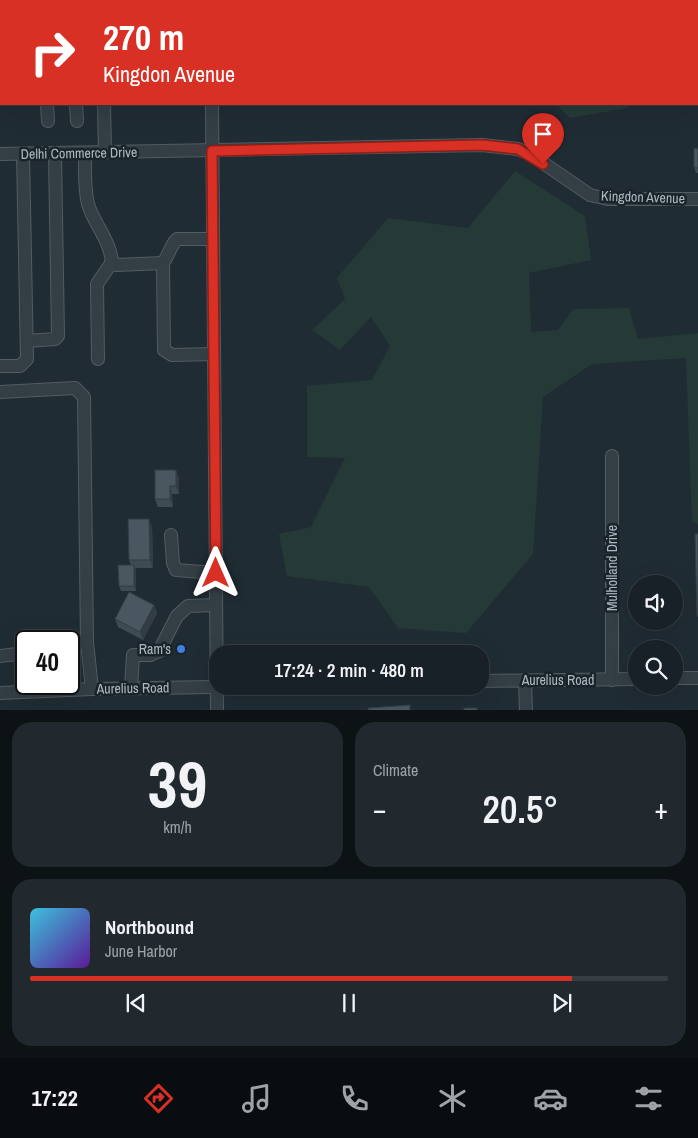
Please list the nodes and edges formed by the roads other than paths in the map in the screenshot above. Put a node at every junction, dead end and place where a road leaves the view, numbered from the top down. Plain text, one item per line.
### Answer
1 (47, 105) edge
2 (76, 105) edge
3 (104, 105) edge
4 (212, 105) edge
5 (48, 121) dead end
6 (77, 121) dead end
7 (212, 151) junction
8 (158, 152) joint
9 (85, 153) junction
10 (105, 153) junction
11 (0, 154) edge
12 (23, 154) junction
13 (55, 154) junction
14 (698, 199) edge
15 (213, 239) junction
16 (112, 262) junction
17 (163, 263) junction
18 (27, 341) junction
19 (214, 354) junction
20 (98, 359) dead end
21 (0, 366) edge
22 (0, 392) edge
23 (612, 456) dead end
24 (171, 534) dead end
25 (216, 573) junction
26 (216, 605) junction
27 (80, 642) edge
28 (86, 642) junction
29 (216, 645) edge
30 (15, 654) edge
31 (0, 656) edge
32 (683, 678) edge
33 (698, 678) edge
34 (628, 679) edge
35 (525, 680) junction
36 (612, 680) junction
37 (489, 681) edge
38 (131, 688) junction
39 (209, 688) edge
40 (92, 689) junction
41 (0, 693) edge
42 (217, 695) edge
43 (217, 710) edge
44 (526, 710) edge

1 - 5 street
2 - 6 street
3 - 10 street
4 - 7 street
7 - 8 street, Kingdon Avenue
7 - 14 street, Kingdon Avenue
7 - 15 street
8 - 10 street, Delhi Commerce Drive
9 - 10 street, Delhi Commerce Drive
9 - 13 street, Delhi Commerce Drive
9 - 16 street
11 - 12 street, Delhi Commerce Drive
12 - 13 street, Delhi Commerce Drive
12 - 18 street
13 - 18 street
15 - 17 street
15 - 19 street
16 - 17 street
16 - 20 street
17 - 19 street
18 - 21 street
19 - 25 street
22 - 28 street
23 - 36 street, Mulholland Drive
24 - 25 street
25 - 26 street
26 - 29 street
26 - 38 street
27 - 28 street
28 - 40 street
30 - 31 street
32 - 33 street
34 - 36 street, Aurelius Road
35 - 36 street, Aurelius Road
35 - 37 street, Aurelius Road
35 - 44 street
38 - 39 street, Aurelius Road
38 - 40 street, Aurelius Road
40 - 41 street, Aurelius Road
42 - 43 street

